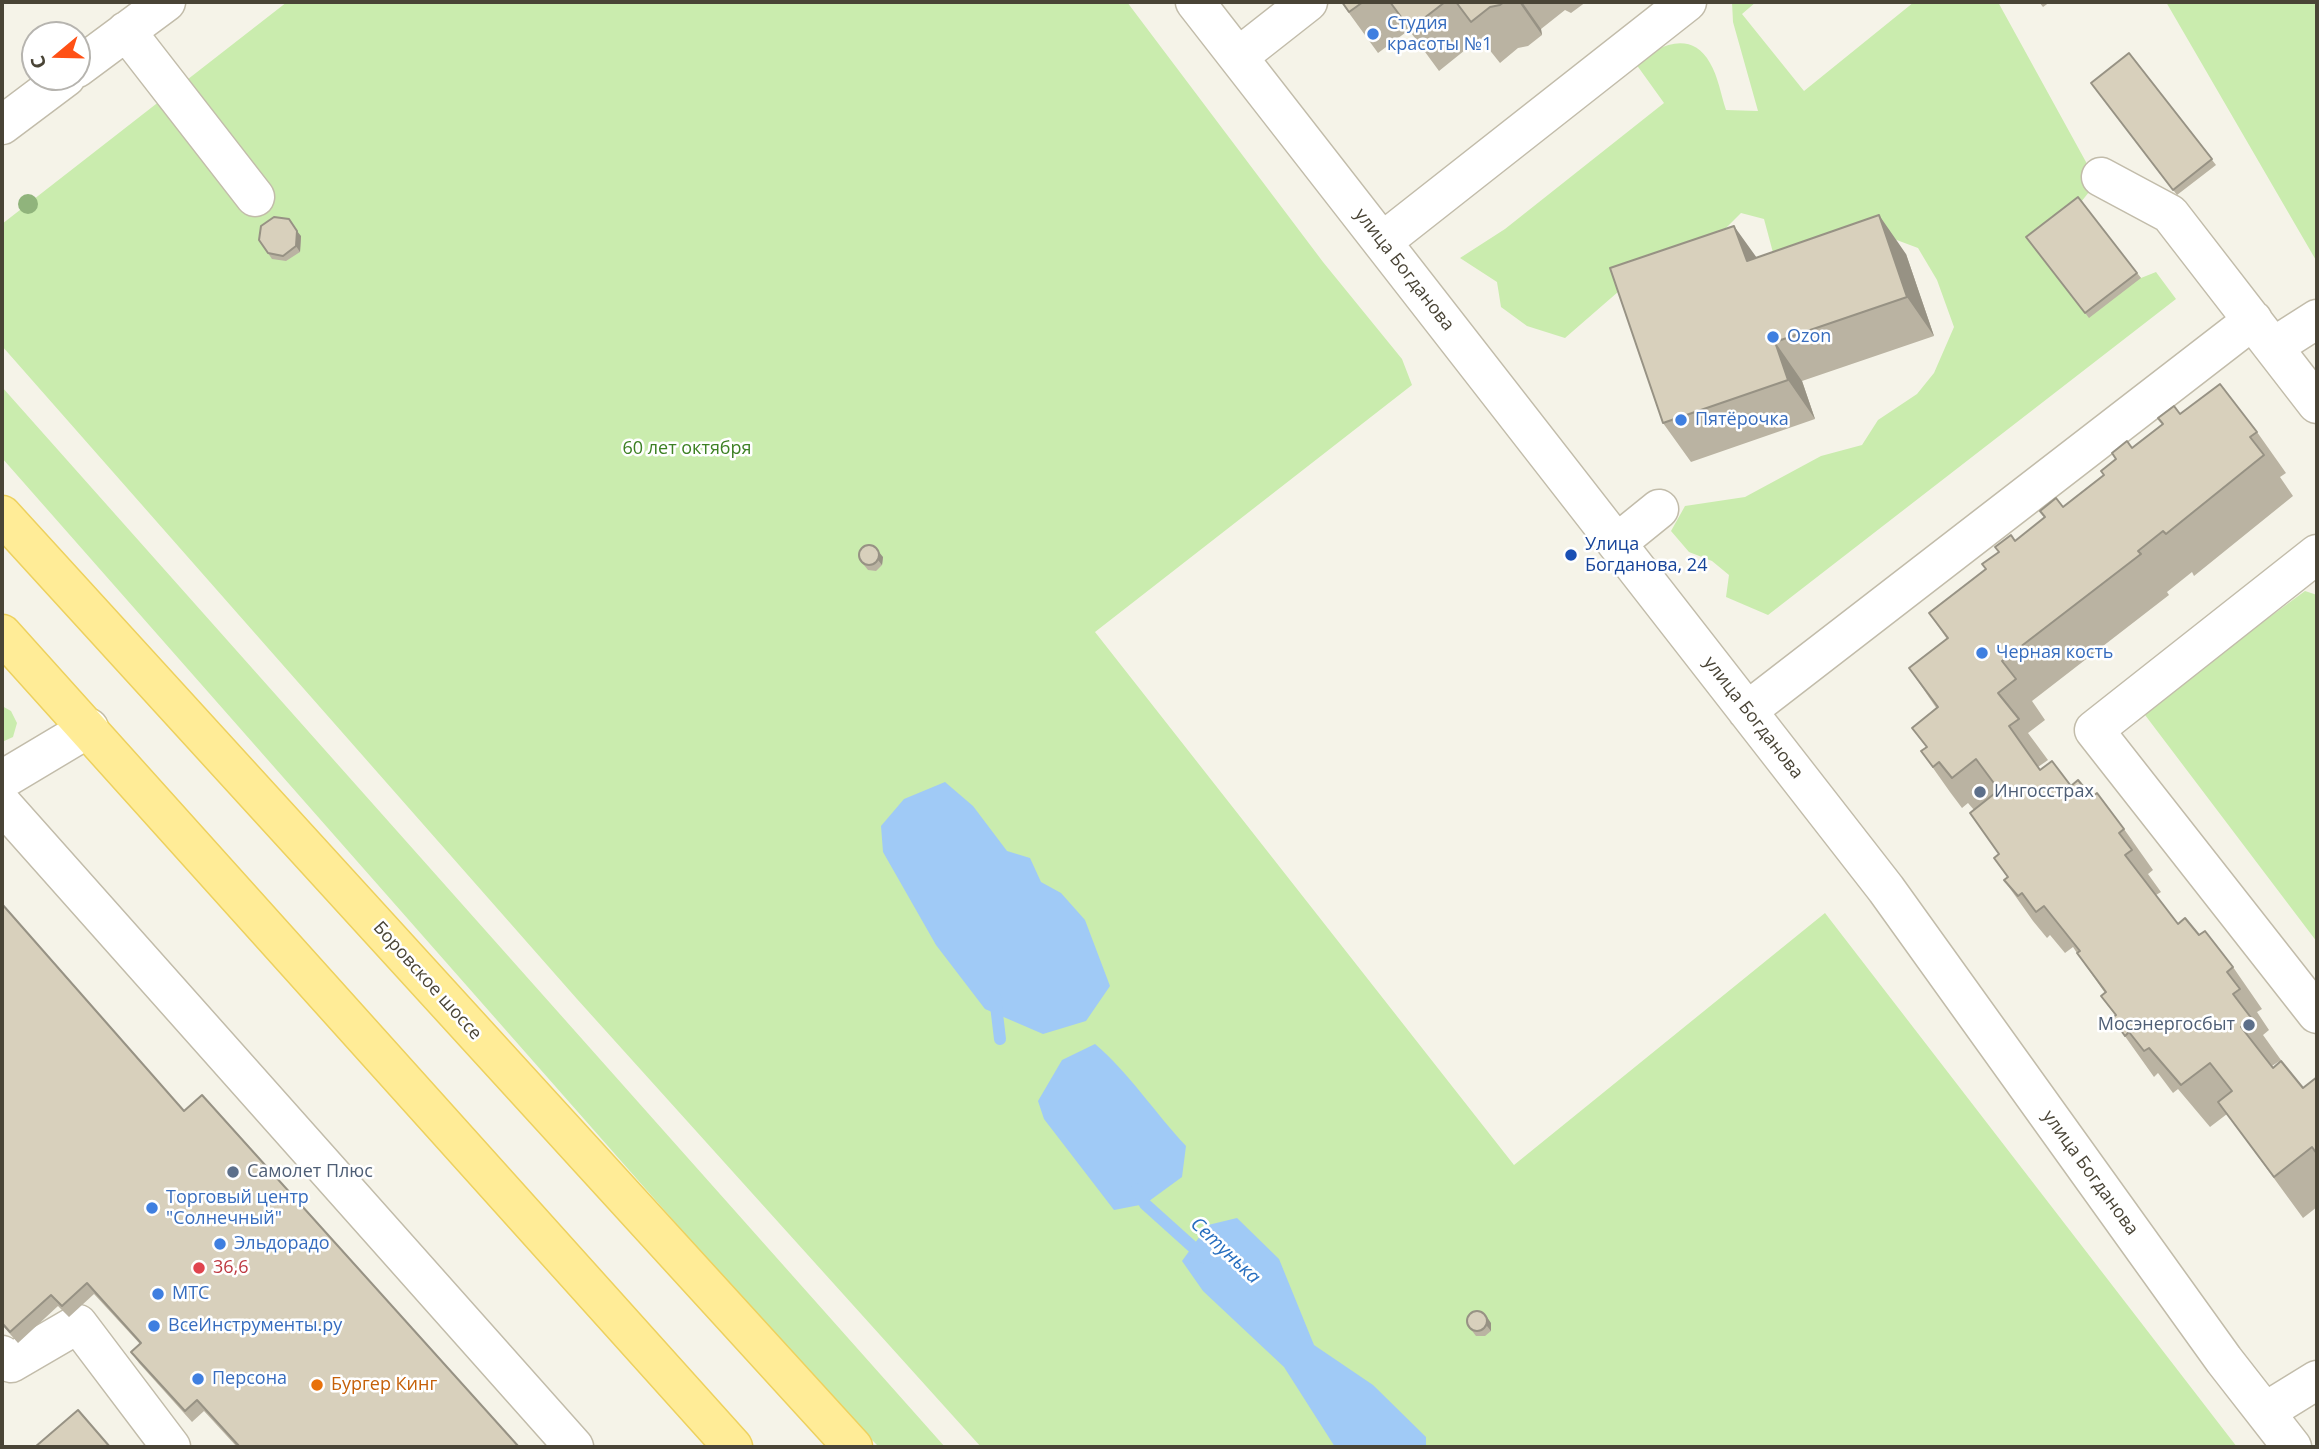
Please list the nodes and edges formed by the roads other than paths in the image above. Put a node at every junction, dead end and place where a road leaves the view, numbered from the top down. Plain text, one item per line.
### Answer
1 (166, 2) edge
2 (1195, 2) edge
3 (1308, 2) edge
4 (1686, 2) edge
5 (126, 32) junction
6 (1238, 57) junction
7 (91, 58) edge
8 (47, 91) edge
9 (2, 125) edge
10 (2101, 177) dead end
11 (255, 197) dead end
12 (1382, 242) junction
13 (2317, 319) edge
14 (2263, 333) junction
15 (2317, 404) edge
16 (1659, 509) dead end
17 (2, 515) edge
18 (1617, 543) junction
19 (2317, 554) edge
20 (5, 644) edge
21 (1748, 711) junction
22 (89, 727) junction
23 (2, 780) edge
24 (2, 804) edge
25 (2317, 1014) edge
26 (2, 1356) edge
27 (2317, 1380) edge
28 (2265, 1412) junction
29 (172, 1447) edge
30 (574, 1447) edge
31 (733, 1447) edge
32 (853, 1447) edge
33 (2292, 1447) edge

1 - 5 street
2 - 6 street, улица Богданова
3 - 6 street
4 - 12 street
5 - 7 street
5 - 11 street
6 - 12 street, улица Богданова
8 - 9 street
10 - 14 street
12 - 18 street, улица Богданова
13 - 14 street
14 - 15 street
14 - 21 street
16 - 18 street
17 - 32 main road, Боровское шоссе
18 - 21 street, улица Богданова
19 - 25 street
20 - 22 main road
21 - 28 street, улица Богданова
22 - 23 street
22 - 31 main road
24 - 30 street
26 - 29 street
27 - 28 street
28 - 33 street, улица Богданова

